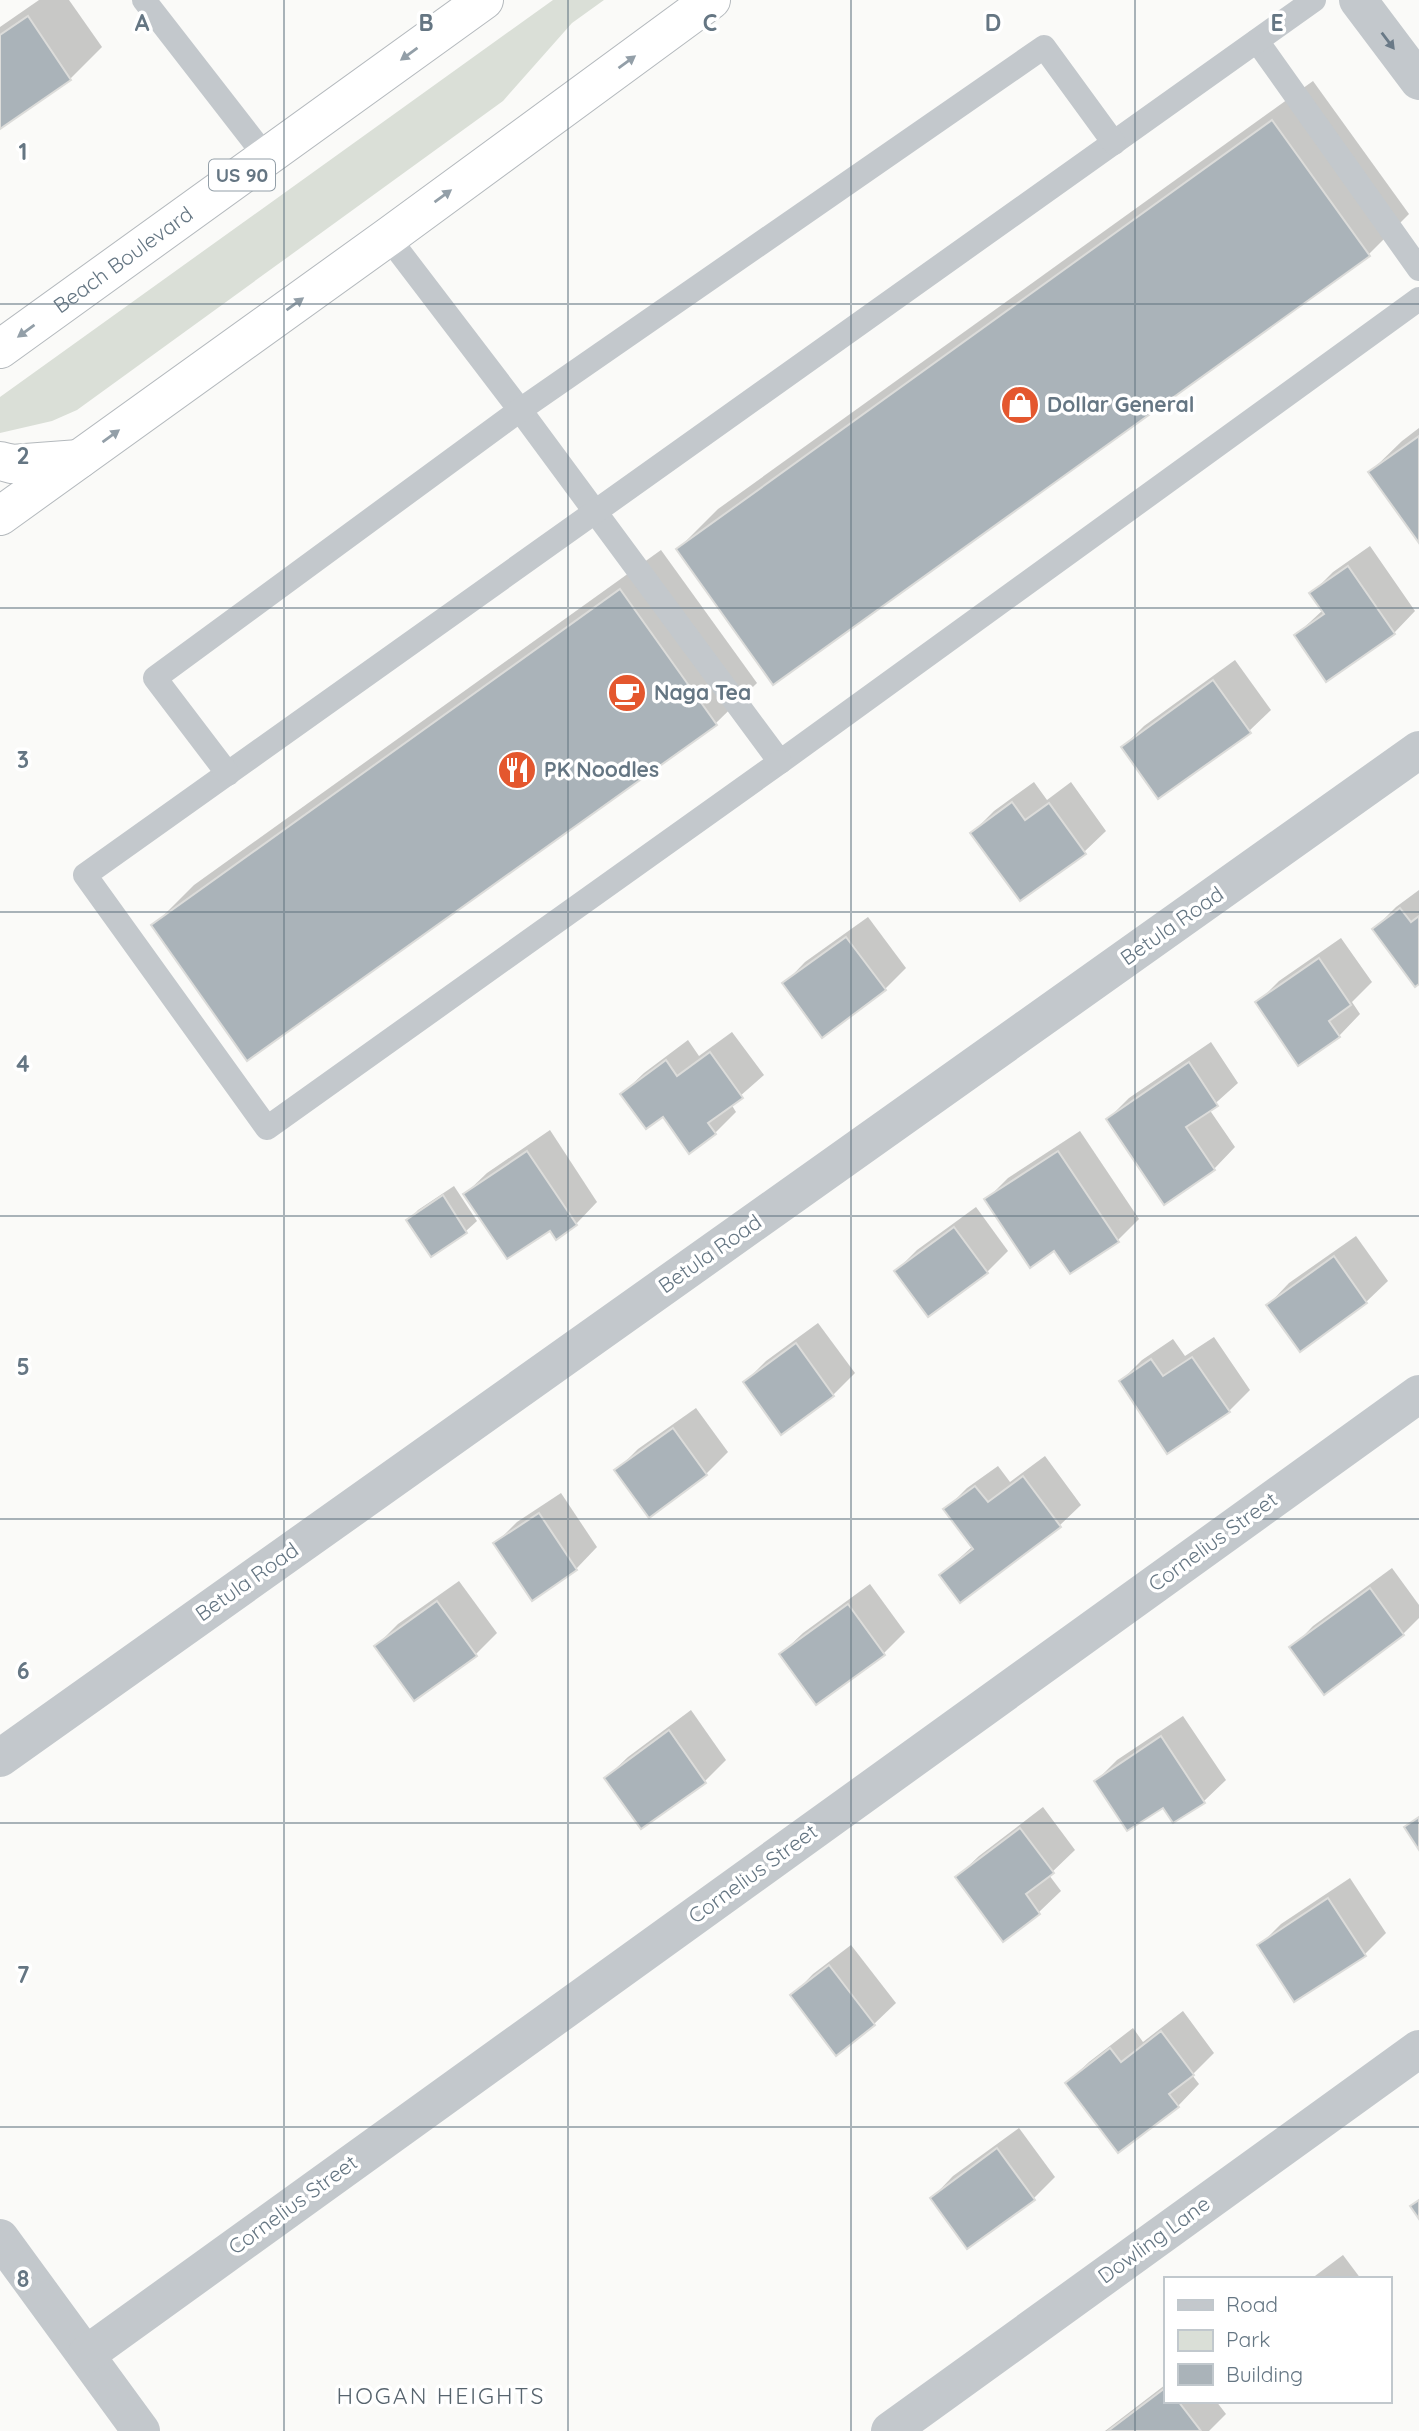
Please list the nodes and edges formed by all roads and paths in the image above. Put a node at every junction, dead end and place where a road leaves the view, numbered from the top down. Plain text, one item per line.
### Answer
1 (144, 0) edge
2 (484, 0) edge
3 (712, 0) edge
4 (1314, 0) edge
5 (1358, 0) edge
6 (1257, 41) junction
7 (1419, 81) edge
8 (1114, 143) junction
9 (267, 158) junction
10 (388, 237) junction
11 (1419, 269) edge
12 (1419, 299) edge
13 (0, 349) edge
14 (520, 410) junction
15 (79, 459) junction
16 (0, 461) edge
17 (596, 513) junction
18 (0, 516) edge
19 (1419, 750) edge
20 (780, 762) junction
21 (228, 774) junction
22 (1419, 1394) edge
23 (0, 1758) edge
24 (1419, 2049) edge
25 (0, 2238) edge
26 (87, 2354) junction
27 (141, 2431) edge
28 (890, 2431) edge

1 - 9 lane
2 -> 9 highway, Beach Boulevard / US 90
10 -> 3 highway
4 - 6 lane
5 -> 7 street
6 - 8 lane
6 - 11 lane
8 - 14 lane
8 - 17 lane
9 -> 13 highway, Beach Boulevard / US 90
10 - 14 lane
15 -> 10 highway
12 - 20 lane
14 - 17 lane
14 - 21 lane
15 - 16 highway
15 - 18 highway
17 - 20 lane
17 - 21 lane
19 - 23 street, Betula Road
20 - 21 lane
22 - 26 street, Cornelius Street
24 - 28 street, Dowling Lane
25 - 26 street
26 - 27 street

